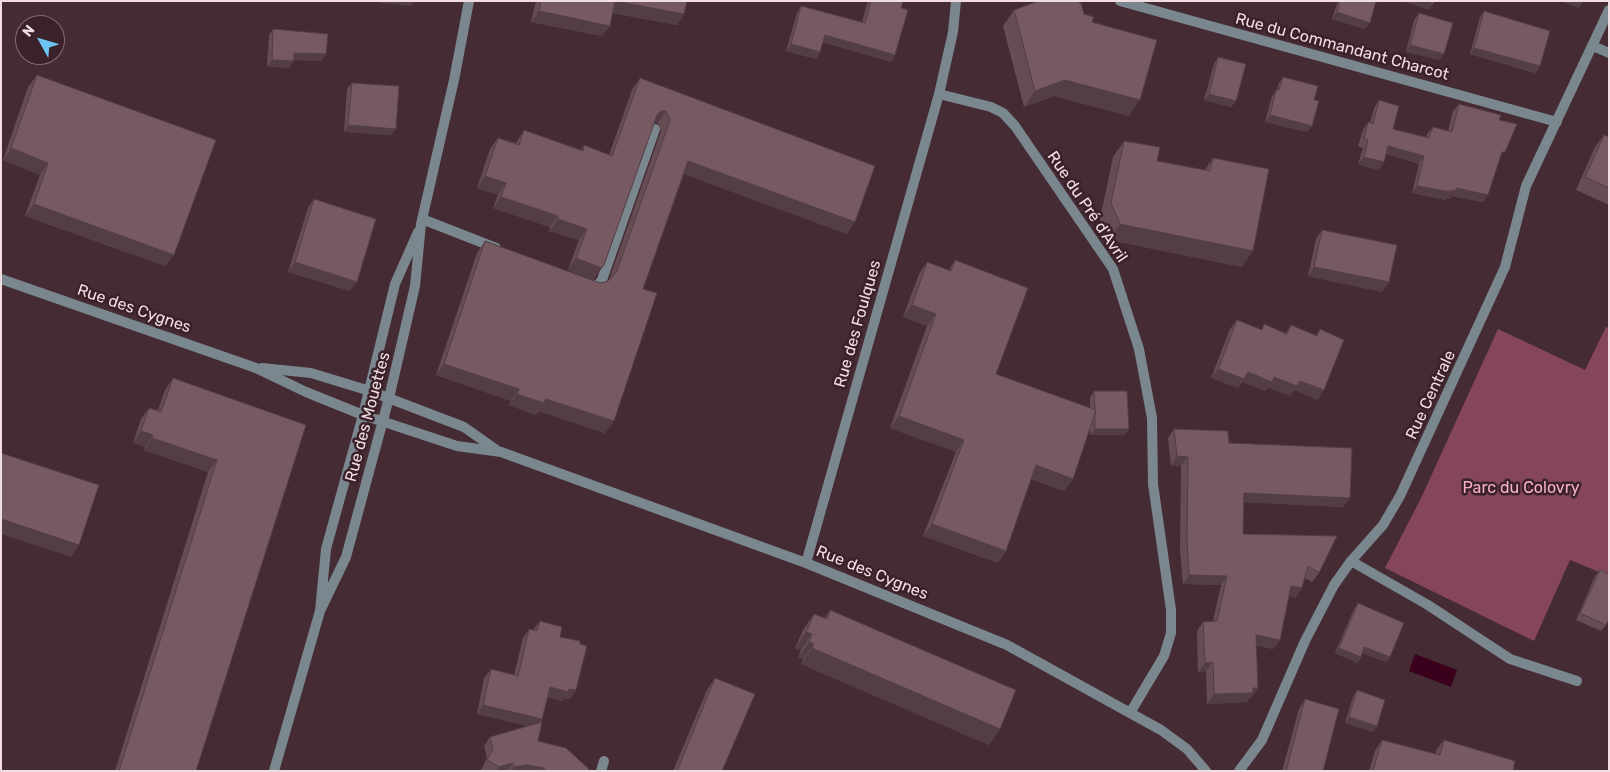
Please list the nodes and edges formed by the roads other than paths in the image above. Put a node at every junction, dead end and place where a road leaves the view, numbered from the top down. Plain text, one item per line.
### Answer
1 (469, 1) edge
2 (956, 1) edge
3 (1120, 1) edge
4 (1609, 10) edge
5 (1593, 46) junction
6 (1609, 54) edge
7 (939, 94) junction
8 (1557, 122) junction
9 (656, 129) edge
10 (422, 222) junction
11 (509, 253) edge
12 (1, 278) edge
13 (578, 281) edge
14 (256, 368) junction
15 (370, 391) junction
16 (389, 398) junction
17 (364, 415) junction
18 (382, 422) junction
19 (501, 452) junction
20 (1351, 561) junction
21 (806, 563) junction
22 (320, 610) junction
23 (1577, 681) dead end
24 (1130, 713) junction
25 (274, 771) edge
26 (1206, 771) edge
27 (1239, 771) edge

1 - 10 street, Rue des Mouettes
2 - 7 street
3 - 8 street, Rue du Commandant Charcot
4 - 5 street, Rue Centrale
5 - 6 street
5 - 8 street, Rue Centrale
7 - 21 street, Rue des Foulques
7 - 24 street, Rue du Pré d'Avril
8 - 20 street, Rue Centrale
9 - 13 street
10 - 11 street
10 - 15 street, Rue des Mouettes
10 - 16 street, Rue des Mouettes
12 - 14 street, Rue des Cygnes
14 - 15 street, Rue des Cygnes
14 - 17 street, Rue des Cygnes
15 - 16 street, Rue des Cygnes
15 - 17 street, Rue des Mouettes
16 - 18 street, Rue des Mouettes
16 - 19 street, Rue des Cygnes
17 - 18 street, Rue des Cygnes
17 - 22 street, Rue des Mouettes
18 - 19 street, Rue des Cygnes
18 - 22 street, Rue des Mouettes
19 - 21 street, Rue des Cygnes
20 - 23 street
20 - 27 street, Rue Centrale
21 - 24 street, Rue des Cygnes
22 - 25 street, Rue des Mouettes
24 - 26 street, Rue des Cygnes

